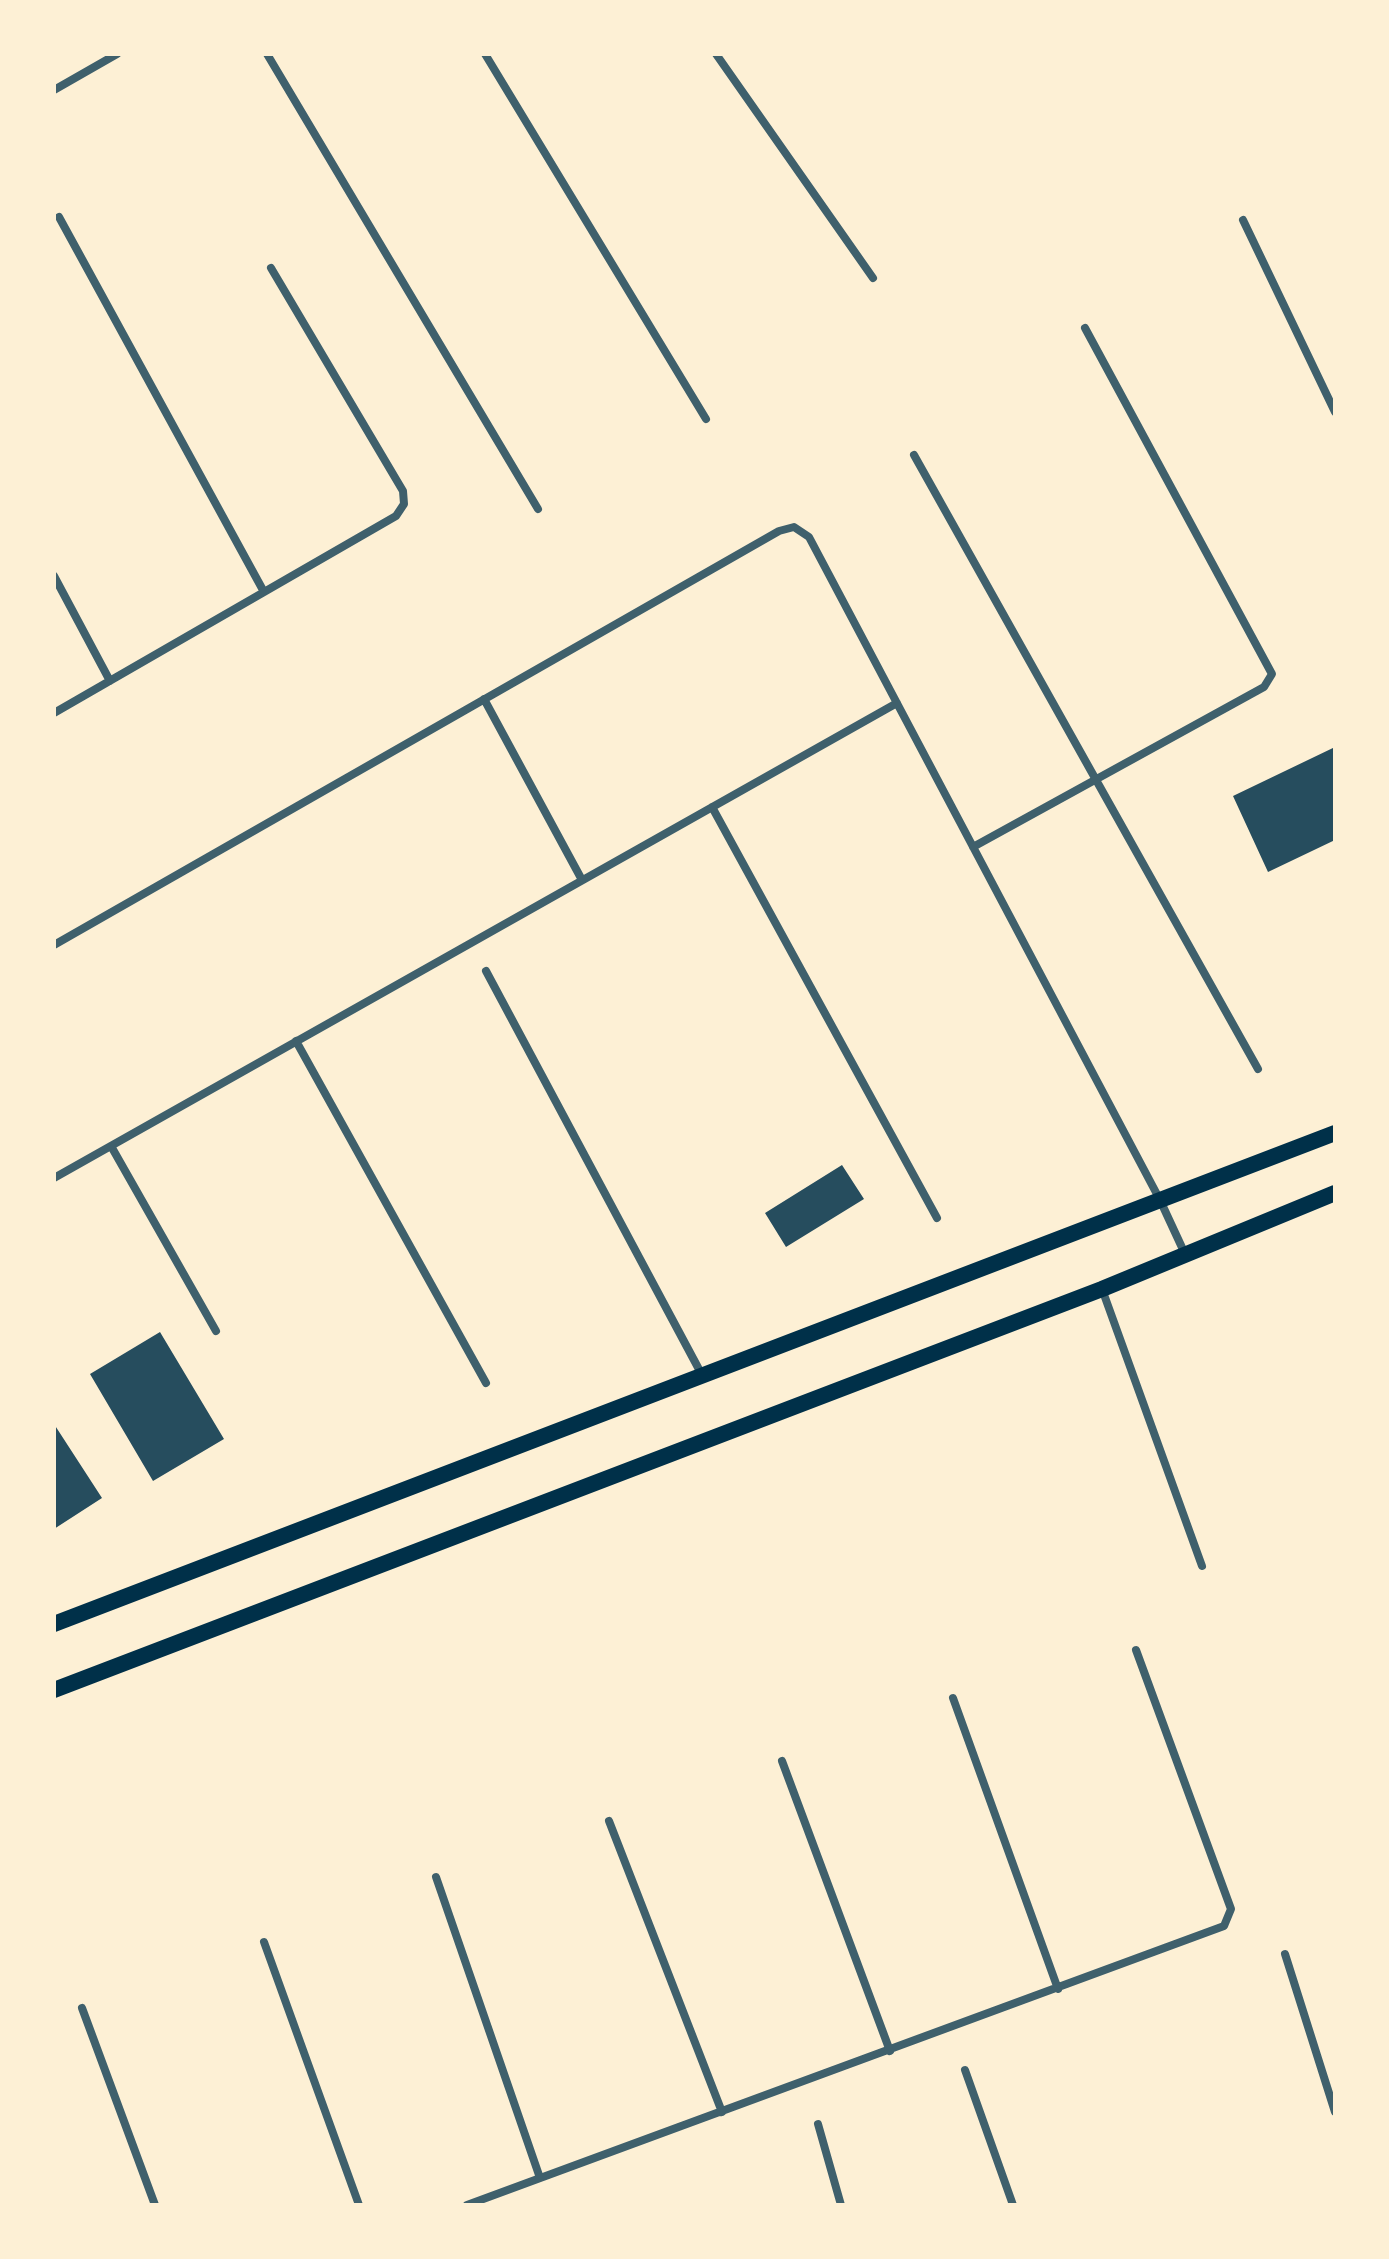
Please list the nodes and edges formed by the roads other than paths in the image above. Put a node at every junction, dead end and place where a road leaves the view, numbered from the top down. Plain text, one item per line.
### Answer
1 (117, 54) edge
2 (267, 54) edge
3 (485, 54) edge
4 (716, 54) edge
5 (54, 90) edge
6 (59, 217) dead end
7 (1243, 220) dead end
8 (271, 268) dead end
9 (873, 278) dead end
10 (1085, 328) dead end
11 (1335, 412) edge
12 (706, 419) dead end
13 (914, 455) dead end
14 (538, 509) dead end
15 (54, 576) edge
16 (264, 592) junction
17 (110, 681) junction
18 (484, 699) junction
19 (897, 703) junction
20 (54, 713) edge
21 (1096, 781) junction
22 (712, 807) junction
23 (973, 847) junction
24 (582, 880) junction
25 (54, 945) edge
26 (486, 971) dead end
27 (296, 1041) junction
28 (1258, 1069) dead end
29 (1335, 1133) edge
30 (111, 1146) junction
31 (54, 1178) edge
32 (1335, 1193) edge
33 (1160, 1200) junction
34 (937, 1218) dead end
35 (1185, 1254) junction
36 (1102, 1289) junction
37 (216, 1331) dead end
38 (702, 1376) junction
39 (486, 1383) dead end
40 (1202, 1566) dead end
41 (54, 1624) edge
42 (1136, 1650) dead end
43 (54, 1690) edge
44 (953, 1698) dead end
45 (782, 1761) dead end
46 (609, 1821) dead end
47 (436, 1877) dead end
48 (264, 1942) dead end
49 (1285, 1954) dead end
50 (1058, 1989) junction
51 (82, 2008) dead end
52 (890, 2051) junction
53 (965, 2070) dead end
54 (722, 2112) junction
55 (1335, 2112) edge
56 (818, 2124) dead end
57 (540, 2178) junction
58 (155, 2205) edge
59 (359, 2205) edge
60 (467, 2205) edge
61 (841, 2205) edge
62 (1013, 2205) edge

1 - 5 street
2 - 14 street
3 - 12 street
4 - 9 street
6 - 16 street
7 - 11 street
8 - 16 street
10 - 21 street
13 - 21 street
15 - 17 street
16 - 17 street
17 - 20 street
18 - 19 street
18 - 24 street
18 - 25 street
19 - 22 street
19 - 23 street
21 - 23 street
21 - 28 street
22 - 24 street
22 - 34 street
23 - 33 street
24 - 27 street
26 - 38 street
27 - 30 street
27 - 39 street
29 - 33 main road
30 - 31 street
30 - 37 street
32 - 35 main road
33 - 35 street
33 - 38 main road
35 - 36 main road
36 - 40 street
36 - 43 main road
38 - 41 main road
42 - 50 street
44 - 50 street
45 - 52 street
46 - 54 street
47 - 57 street
48 - 59 street
49 - 55 street
50 - 52 street
51 - 58 street
52 - 54 street
53 - 62 street
54 - 57 street
56 - 61 street
57 - 60 street

